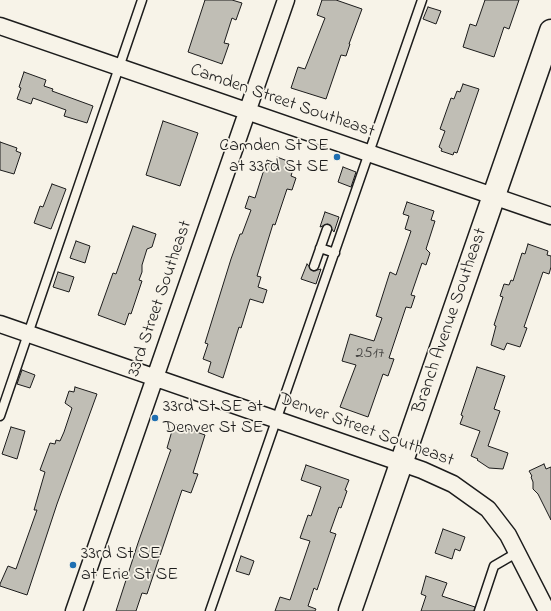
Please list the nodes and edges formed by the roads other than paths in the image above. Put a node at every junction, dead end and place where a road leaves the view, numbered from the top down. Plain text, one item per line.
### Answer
1 (142, 0) edge
2 (286, 0) edge
3 (422, 0) edge
4 (0, 26) edge
5 (551, 31) edge
6 (119, 67) junction
7 (247, 111) junction
8 (370, 154) junction
9 (494, 196) junction
10 (551, 216) edge
11 (327, 229) dead end
12 (320, 248) junction
13 (335, 253) junction
14 (314, 266) dead end
15 (0, 324) edge
16 (28, 333) junction
17 (155, 377) junction
18 (0, 416) edge
19 (278, 420) junction
20 (402, 463) junction
21 (518, 552) junction
22 (74, 611) edge
23 (210, 611) edge
24 (350, 611) edge
25 (479, 611) edge
26 (547, 611) edge

1 - 6 lane
2 - 7 street, 33rd Street Southeast
3 - 8 lane
4 - 6 street, Camden Street Southeast
5 - 9 highway, Branch Avenue Southeast
6 - 7 street, Camden Street Southeast
6 - 16 lane
7 - 8 street, Camden Street Southeast
7 - 17 street, 33rd Street Southeast
8 - 9 street, Camden Street Southeast
8 - 13 lane
9 - 10 street, Camden Street Southeast
9 - 20 highway, Branch Avenue Southeast
11 - 12 lane
12 - 13 lane
12 - 14 lane
13 - 19 lane
15 - 16 street, Denver Street Southeast
16 - 17 street, Denver Street Southeast
16 - 18 lane
17 - 19 street, Denver Street Southeast
17 - 22 street, 33rd Street Southeast
19 - 20 street, Denver Street Southeast
19 - 23 lane
20 - 21 street, Denver Street Southeast
20 - 24 highway, Branch Avenue Southeast
21 - 25 lane
21 - 26 street, Denver Street Southeast

